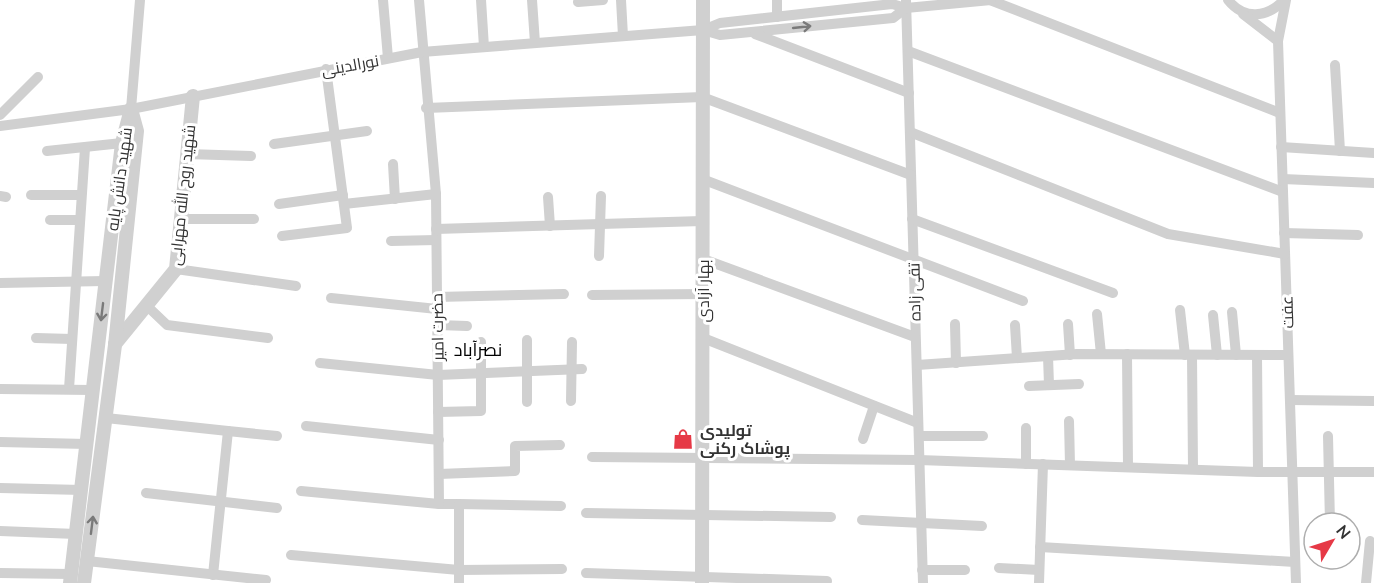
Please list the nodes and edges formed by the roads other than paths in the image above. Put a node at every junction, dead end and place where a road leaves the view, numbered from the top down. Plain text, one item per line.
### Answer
1 (140, 0) edge
2 (383, 0) edge
3 (419, 0) edge
4 (481, 0) edge
5 (532, 0) edge
6 (603, 0) edge
7 (621, 0) edge
8 (703, 0) edge
9 (777, 0) edge
10 (990, 0) edge
11 (1228, 0) edge
12 (1285, 0) edge
13 (578, 2) dead end
14 (959, 2) edge
15 (906, 4) edge
16 (844, 5) edge
17 (1238, 10) junction
18 (777, 17) junction
19 (703, 30) junction
20 (752, 33) junction
21 (623, 36) junction
22 (1278, 41) junction
23 (535, 43) junction
24 (484, 46) junction
25 (908, 51) junction
26 (422, 52) junction
27 (388, 58) junction
28 (1335, 65) dead end
29 (327, 69) junction
30 (38, 77) dead end
31 (909, 93) junction
32 (193, 96) junction
33 (702, 97) junction
34 (426, 108) junction
35 (131, 109) junction
36 (1280, 113) junction
37 (0, 115) edge
38 (0, 126) edge
39 (367, 131) dead end
40 (910, 132) junction
41 (335, 137) junction
42 (122, 143) junction
43 (274, 144) dead end
44 (1281, 147) junction
45 (85, 148) junction
46 (47, 151) dead end
47 (1340, 151) junction
48 (1374, 153) edge
49 (187, 154) junction
50 (250, 156) dead end
51 (393, 164) dead end
52 (911, 175) junction
53 (702, 179) junction
54 (1283, 179) junction
55 (1374, 183) edge
56 (1283, 192) junction
57 (436, 194) junction
58 (31, 195) dead end
59 (80, 195) junction
60 (601, 196) dead end
61 (548, 197) dead end
62 (344, 199) junction
63 (395, 199) junction
64 (279, 204) dead end
65 (181, 219) junction
66 (254, 219) dead end
67 (912, 219) junction
68 (50, 220) dead end
69 (79, 220) junction
70 (702, 221) junction
71 (600, 224) junction
72 (550, 226) junction
73 (1284, 233) junction
74 (436, 235) junction
75 (1358, 235) dead end
76 (282, 236) dead end
77 (391, 241) dead end
78 (1285, 254) junction
79 (600, 256) dead end
80 (703, 259) junction
81 (914, 259) junction
82 (176, 269) junction
83 (105, 281) junction
84 (75, 283) junction
85 (0, 284) edge
86 (296, 286) dead end
87 (1113, 292) dead end
88 (564, 294) dead end
89 (703, 294) junction
90 (591, 295) dead end
91 (437, 297) junction
92 (331, 298) dead end
93 (1023, 301) dead end
94 (146, 305) junction
95 (437, 309) junction
96 (1180, 310) dead end
97 (1232, 312) dead end
98 (1097, 314) dead end
99 (1213, 315) dead end
100 (955, 324) dead end
101 (1068, 324) dead end
102 (438, 325) junction
103 (1015, 325) dead end
104 (467, 326) dead end
105 (36, 338) dead end
106 (268, 338) dead end
107 (703, 338) junction
108 (915, 338) junction
109 (72, 339) junction
110 (528, 340) dead end
111 (481, 342) dead end
112 (572, 342) dead end
113 (98, 343) junction
114 (115, 345) junction
115 (1101, 354) junction
116 (1127, 354) junction
117 (1070, 355) junction
118 (1189, 355) junction
119 (1217, 355) junction
120 (1236, 355) junction
121 (1257, 355) junction
122 (1288, 355) junction
123 (1048, 356) junction
124 (1017, 358) junction
125 (320, 363) dead end
126 (956, 363) junction
127 (917, 365) junction
128 (577, 369) junction
129 (527, 371) junction
130 (480, 373) junction
131 (438, 375) junction
132 (1079, 384) dead end
133 (1049, 385) junction
134 (1029, 386) dead end
135 (0, 389) edge
136 (69, 389) junction
137 (93, 390) junction
138 (1290, 400) junction
139 (571, 401) dead end
140 (1374, 401) edge
141 (527, 402) dead end
142 (874, 406) junction
143 (438, 412) junction
144 (106, 418) junction
145 (1069, 422) dead end
146 (918, 423) junction
147 (306, 426) dead end
148 (1026, 428) dead end
149 (228, 431) junction
150 (277, 436) dead end
151 (919, 436) junction
152 (983, 436) dead end
153 (1328, 436) dead end
154 (863, 439) dead end
155 (439, 440) junction
156 (0, 442) edge
157 (87, 444) junction
158 (560, 445) dead end
159 (592, 457) dead end
160 (703, 458) junction
161 (919, 460) junction
162 (1026, 464) junction
163 (1043, 465) junction
164 (1070, 465) junction
165 (1128, 467) junction
166 (1193, 470) junction
167 (1258, 472) junction
168 (1292, 472) junction
169 (1329, 472) junction
170 (1374, 472) edge
171 (439, 474) junction
172 (0, 488) edge
173 (82, 490) junction
174 (301, 491) dead end
175 (146, 493) dead end
176 (221, 501) junction
177 (440, 504) junction
178 (459, 504) junction
179 (561, 506) dead end
180 (276, 508) dead end
181 (1330, 511) edge
182 (586, 513) dead end
183 (703, 515) junction
184 (831, 517) dead end
185 (862, 520) dead end
186 (921, 521) junction
187 (982, 526) dead end
188 (0, 531) edge
189 (76, 534) junction
190 (1370, 541) dead end
191 (1040, 548) junction
192 (291, 555) dead end
193 (87, 561) junction
194 (1295, 562) junction
195 (999, 568) dead end
196 (562, 569) dead end
197 (459, 570) junction
198 (922, 570) junction
199 (965, 570) dead end
200 (1039, 570) junction
201 (0, 573) edge
202 (586, 573) dead end
203 (213, 575) junction
204 (71, 578) edge
205 (702, 579) edge
206 (266, 580) dead end
207 (827, 581) dead end
208 (84, 583) edge
209 (459, 583) edge
210 (923, 583) edge
211 (1039, 583) edge
212 (1296, 583) edge
213 (1366, 583) edge

1 - 35 street
2 - 27 street
3 - 26 street, حضرت امیر
4 - 24 street
5 - 23 street
6 - 13 street
7 - 21 street
8 - 19 street, بهار آزادی
9 - 18 street
10 - 14 street, نورالدینی
10 - 36 street
11 - 17 street
12 - 17 street
12 - 22 street, عفت
14 - 15 street, نورالدینی
15 - 16 street, نورالدینی
20 -> 15 street, نورالدینی
15 - 25 street, تقی زاده
16 - 18 street, نورالدینی
17 - 22 street
18 - 19 street, نورالدینی
19 - 20 street, نورالدینی
19 - 21 street, نورالدینی
19 - 33 street, بهار آزادی
20 - 31 street
21 - 23 street, نورالدینی
22 - 36 street, عفت
23 - 24 street, نورالدینی
24 - 26 street, نورالدینی
25 - 31 street, تقی زاده
25 - 56 street
26 - 27 street, نورالدینی
26 - 34 street, حضرت امیر
27 - 29 street, نورالدینی
28 - 47 street
29 - 32 street, نورالدینی
29 - 41 street
30 - 37 street
31 - 40 street, تقی زاده
32 - 35 street, نورالدینی
32 - 49 street, شهید روح الله مهرابی
33 - 34 street
33 - 52 street
33 - 53 street, بهار آزادی
34 - 57 street, حضرت امیر
35 - 38 street, نورالدینی
35 - 42 street, شهید دانش پایه
35 - 114 street, شهید دانش پایه
36 - 44 street, عفت
39 - 41 street
40 - 52 street, تقی زاده
40 - 78 street
41 - 43 street
41 - 62 street
42 - 45 street
42 - 83 street, شهید دانش پایه
44 - 47 street
44 - 54 street, عفت
45 - 46 street
45 - 59 street
47 - 48 street
49 - 50 street
49 - 65 street, شهید روح الله مهرابی
51 - 63 street
52 - 67 street, تقی زاده
53 - 70 street, بهار آزادی
53 - 81 street
54 - 55 street
54 - 56 street, عفت
56 - 73 street, عفت
57 - 63 street
57 - 74 street, حضرت امیر
58 - 59 street
59 - 69 street
60 - 71 street
61 - 72 street
62 - 63 street
62 - 64 street
62 - 76 street
65 - 66 street
65 - 82 street, شهید روح الله مهرابی
67 - 81 street, تقی زاده
67 - 87 street
68 - 69 street
69 - 84 street
70 - 71 street
70 - 80 street, بهار آزادی
71 - 72 street
71 - 79 street
72 - 74 street
73 - 75 street
73 - 78 street, عفت
74 - 77 street
74 - 91 street, حضرت امیر
78 - 122 street, عفت
80 - 89 street, بهار آزادی
80 - 108 street
81 - 93 street
81 - 108 street, تقی زاده
82 - 86 street
82 - 94 street, شهید روح الله مهرابی
83 - 84 street
83 -> 113 street, شهید دانش پایه
84 - 85 street
84 - 109 street
88 - 91 street
89 - 90 street
89 - 107 street, بهار آزادی
91 - 95 street, حضرت امیر
92 - 95 street
94 - 106 street
94 - 114 street, شهید روح الله مهرابی
95 - 102 street, حضرت امیر
96 - 118 street
97 - 120 street
98 - 115 street
99 - 119 street
100 - 126 street
101 - 117 street
102 - 104 street
102 - 131 street, حضرت امیر
103 - 124 street
105 - 109 street
107 - 142 street
107 - 160 street, بهار آزادی
108 - 127 street, تقی زاده
109 - 136 street
110 - 129 street
111 - 130 street
112 - 128 street
113 - 114 street
113 - 137 street, شهید دانش پایه
114 - 144 street, شهید دانش پایه
115 - 116 street
115 - 117 street
116 - 118 street
116 - 165 street
117 - 123 street
118 - 119 street
118 - 166 street
119 - 120 street
120 - 121 street
121 - 122 street
121 - 167 street
122 - 138 street, عفت
123 - 124 street
123 - 133 street
124 - 126 street
125 - 131 street
126 - 127 street
127 - 146 street, تقی زاده
128 - 129 street
128 - 139 street
129 - 130 street
129 - 141 street
130 - 131 street
130 - 143 street
131 - 143 street, حضرت امیر
132 - 133 street
133 - 134 street
135 - 136 street
136 - 137 street
137 - 157 street, شهید دانش پایه
138 - 140 street
138 - 168 street, عفت
142 - 146 street
142 - 154 street
143 - 155 street, حضرت امیر
144 - 149 street
193 -> 144 street, شهید دانش پایه
145 - 164 street
146 - 151 street, تقی زاده
147 - 155 street
148 - 162 street
149 - 150 street
149 - 176 street
151 - 152 street
151 - 161 street, تقی زاده
153 - 169 street
155 - 171 street, حضرت امیر
156 - 157 street
157 - 173 street, شهید دانش پایه
158 - 171 street
159 - 160 street
160 - 161 street
160 - 183 street, بهار آزادی
161 - 162 street
161 - 186 street, تقی زاده
162 - 163 street
163 - 164 street
163 - 191 street
164 - 165 street
165 - 166 street
166 - 167 street
167 - 168 street
168 - 169 street
168 - 194 street, عفت
169 - 170 street
169 - 181 street
171 - 177 street, حضرت امیر
172 - 173 street
173 - 189 street, شهید دانش پایه
174 - 177 street
175 - 176 street
176 - 180 street
176 - 203 street
177 - 178 street
178 - 179 street
178 - 197 street
182 - 183 street
183 - 184 street
183 - 205 street, بهار آزادی
185 - 186 street
186 - 187 street
186 - 198 street, تقی زاده
188 - 189 street
189 - 204 street, شهید دانش پایه
190 - 213 street
191 - 194 street
191 - 200 street
192 - 197 street
193 - 203 street
193 - 208 street, شهید دانش پایه
194 - 212 street, عفت
195 - 200 street
196 - 197 street
197 - 209 street
198 - 199 street
198 - 210 street, تقی زاده
200 - 211 street
201 - 204 street
202 - 205 street
203 - 206 street
205 - 207 street

